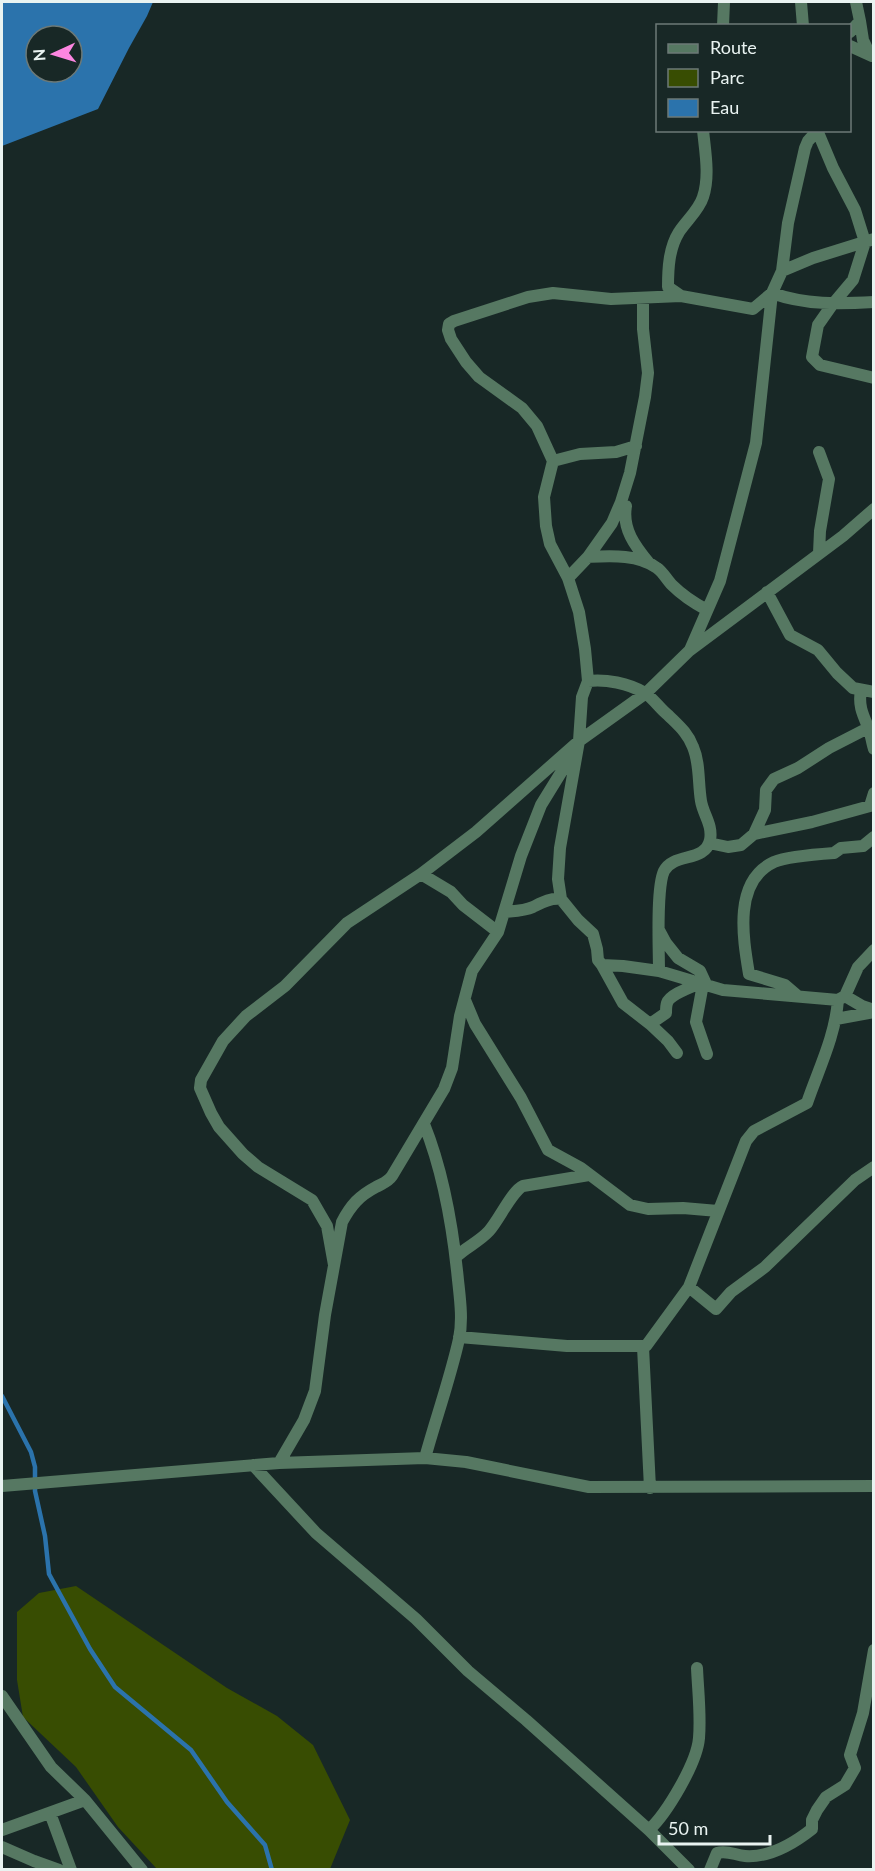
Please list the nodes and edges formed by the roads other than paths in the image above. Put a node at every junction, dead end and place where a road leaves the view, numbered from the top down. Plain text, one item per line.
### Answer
1 (724, 2) edge
2 (801, 2) edge
3 (856, 2) edge
4 (860, 21) junction
5 (723, 24) edge
6 (804, 24) edge
7 (851, 30) edge
8 (851, 47) edge
9 (872, 56) edge
10 (703, 132) edge
11 (816, 132) edge
12 (817, 132) edge
13 (869, 241) edge
14 (782, 271) junction
15 (772, 293) junction
16 (681, 296) junction
17 (644, 298) junction
18 (873, 302) edge
19 (832, 304) junction
20 (873, 378) edge
21 (636, 446) junction
22 (819, 452) dead end
23 (553, 461) junction
24 (626, 506) dead end
25 (873, 509) edge
26 (819, 553) junction
27 (588, 557) junction
28 (650, 564) junction
29 (568, 578) junction
30 (766, 592) junction
31 (707, 610) junction
32 (689, 651) junction
33 (588, 681) junction
34 (867, 691) edge
35 (646, 693) junction
36 (868, 728) junction
37 (579, 741) junction
38 (873, 749) edge
39 (873, 793) edge
40 (754, 834) junction
41 (873, 837) edge
42 (710, 843) junction
43 (421, 874) junction
44 (561, 899) junction
45 (504, 912) junction
46 (659, 930) junction
47 (498, 932) junction
48 (873, 950) edge
49 (602, 965) junction
50 (659, 971) junction
51 (704, 984) junction
52 (799, 997) junction
53 (842, 998) junction
54 (465, 1000) junction
55 (873, 1011) edge
56 (836, 1019) junction
57 (650, 1024) junction
58 (677, 1053) dead end
59 (707, 1054) dead end
60 (424, 1124) junction
61 (873, 1167) edge
62 (589, 1175) junction
63 (718, 1211) junction
64 (456, 1257) junction
65 (334, 1266) junction
66 (689, 1287) junction
67 (459, 1337) junction
68 (643, 1347) junction
69 (425, 1458) junction
70 (279, 1463) junction
71 (253, 1465) junction
72 (2, 1486) edge
73 (873, 1486) edge
74 (650, 1488) junction
75 (873, 1650) edge
76 (697, 1668) dead end
77 (2, 1696) edge
78 (85, 1800) junction
79 (50, 1813) junction
80 (2, 1830) edge
81 (649, 1830) junction
82 (2, 1847) edge
83 (59, 1869) edge
84 (72, 1869) edge
85 (142, 1869) edge
86 (689, 1869) edge
87 (710, 1869) edge

1 - 5 street
2 - 6 street
3 - 4 street
4 - 7 street
4 - 9 street
8 - 9 street
10 - 16 street
11 - 14 street
12 - 13 street
13 - 14 street
13 - 19 street
14 - 15 street
15 - 16 street
15 - 19 street
15 - 31 street
16 - 17 street
17 - 21 street
17 - 23 street
18 - 19 street
19 - 20 street
21 - 23 street
21 - 27 street
22 - 26 street
23 - 29 street
24 - 28 street
25 - 26 street
26 - 30 street
27 - 28 street
27 - 29 street
28 - 31 street
29 - 33 street
30 - 32 street
30 - 34 street
31 - 32 street
32 - 35 street
33 - 35 street
33 - 37 street
34 - 36 street
35 - 37 street
35 - 42 street
36 - 38 street
36 - 40 street
37 - 43 street
37 - 44 street
37 - 45 street
39 - 40 street
40 - 42 street
41 - 52 street
42 - 46 street
43 - 47 street
43 - 65 street
44 - 45 street
44 - 49 street
45 - 47 street
46 - 50 street
46 - 51 street
47 - 54 street
48 - 53 street
49 - 50 street
49 - 57 street
50 - 51 street
51 - 52 street
51 - 57 street
51 - 59 street
52 - 53 street
53 - 55 street
53 - 56 street
54 - 60 street
54 - 62 street
55 - 56 street
56 - 63 street
57 - 58 street
60 - 64 street
60 - 65 street
61 - 66 street
62 - 63 street
62 - 64 street
63 - 66 street
64 - 67 street
65 - 70 street
66 - 68 street
67 - 68 street
67 - 69 street
68 - 74 street
69 - 70 street
69 - 74 street
70 - 71 street
71 - 72 street
71 - 81 street
73 - 74 street
75 - 87 street
76 - 81 street
77 - 78 street
78 - 79 street
78 - 85 street
79 - 80 street
79 - 84 street
81 - 86 street
82 - 83 street

